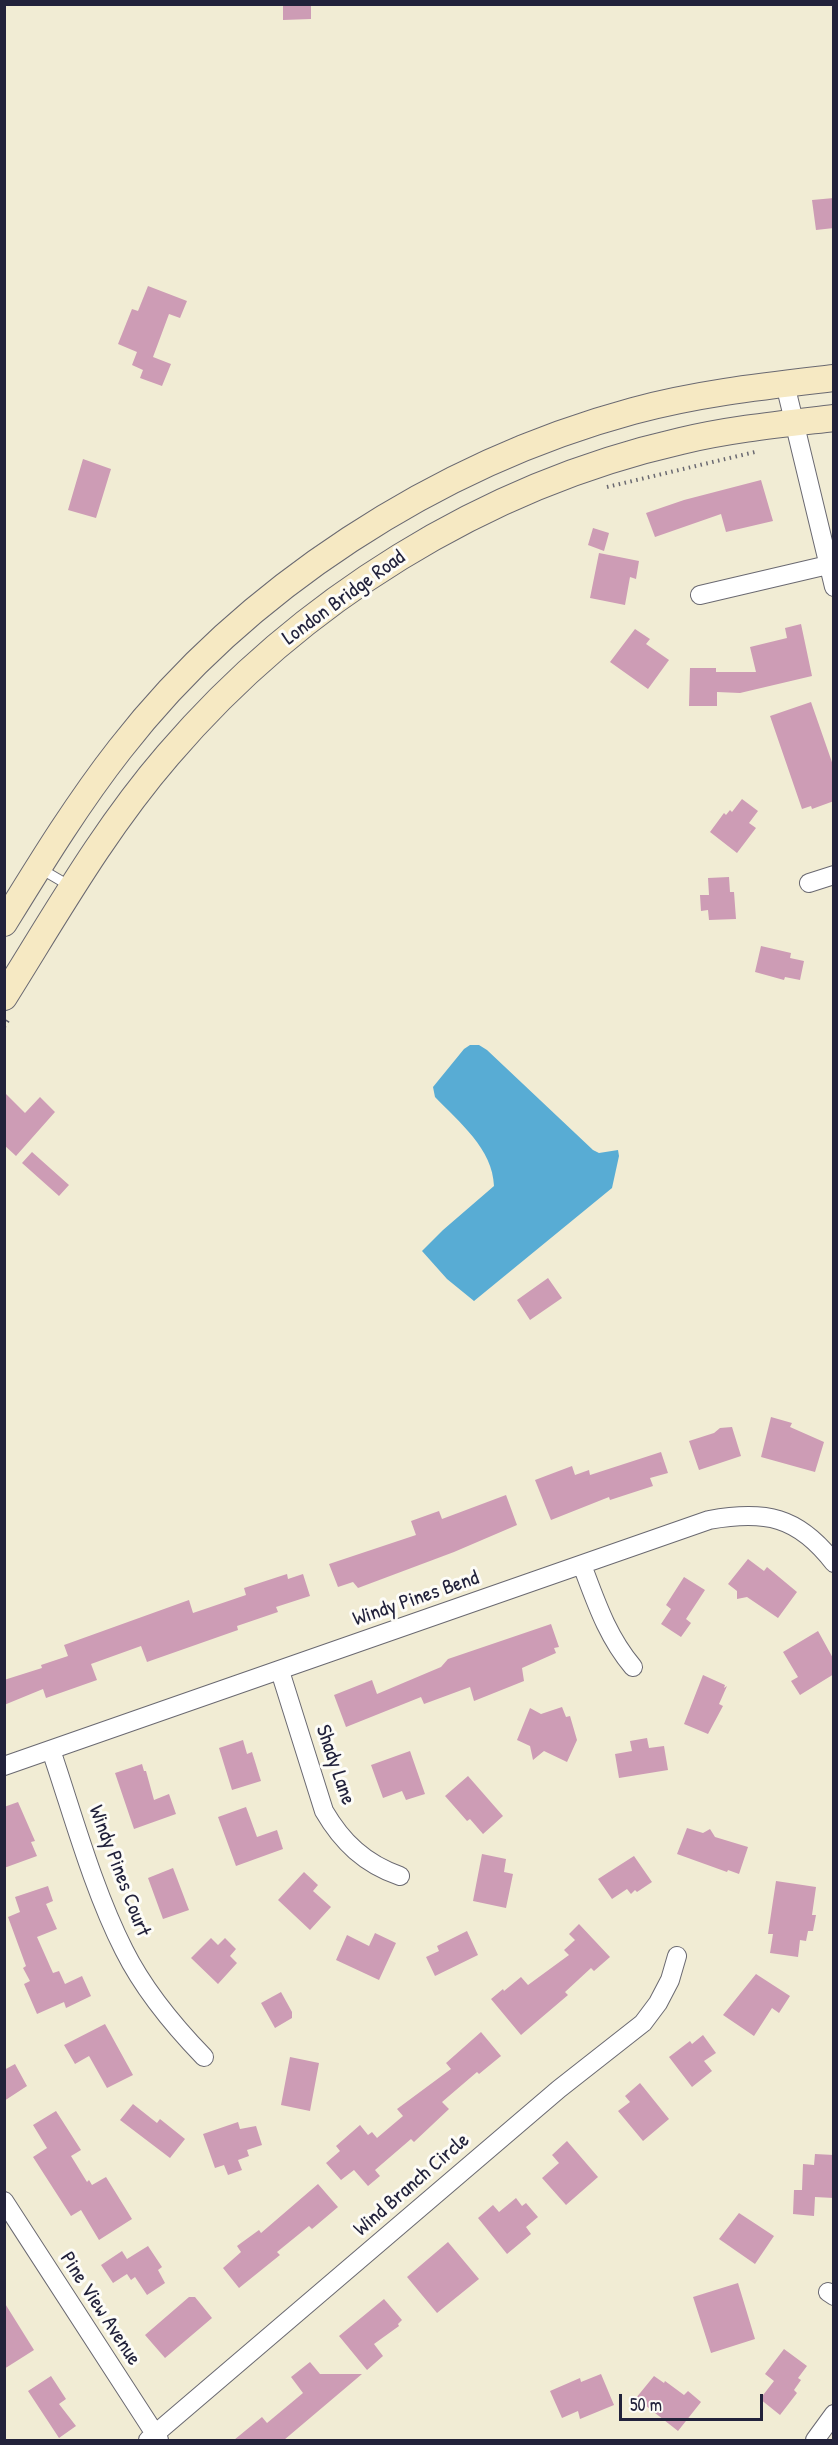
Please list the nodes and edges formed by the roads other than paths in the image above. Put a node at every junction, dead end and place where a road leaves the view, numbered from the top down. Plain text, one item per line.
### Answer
1 (834, 378) edge
2 (785, 384) junction
3 (834, 417) edge
4 (794, 422) junction
5 (828, 565) junction
6 (834, 587) edge
7 (700, 595) dead end
8 (39, 867) junction
9 (834, 874) edge
10 (808, 883) dead end
11 (72, 888) junction
12 (4, 922) edge
13 (10, 1002) edge
14 (834, 1563) edge
15 (582, 1565) junction
16 (633, 1667) dead end
17 (280, 1671) junction
18 (51, 1750) junction
19 (4, 1766) edge
20 (400, 1876) dead end
21 (677, 1956) dead end
22 (204, 2057) dead end
23 (4, 2201) edge
24 (834, 2414) edge
25 (154, 2439) edge
26 (814, 2440) edge

1 - 2 main road, London Bridge Road
2 - 4 street
2 - 8 main road, London Bridge Road
3 - 4 main road, London Bridge Road
4 - 5 street
4 - 11 main road, London Bridge Road
5 - 6 street
5 - 7 street
8 - 11 lane
8 - 12 main road, London Bridge Road
9 - 10 street
11 - 13 main road, London Bridge Road
14 - 15 street, Windy Pines Bend
15 - 16 street
15 - 17 street, Windy Pines Bend
17 - 18 street, Windy Pines Bend
17 - 20 street, Shady Lane
18 - 19 street, Windy Pines Bend
18 - 22 street, Windy Pines Court
21 - 25 street, Wind Branch Circle
23 - 25 street, Pine View Avenue
24 - 26 street

